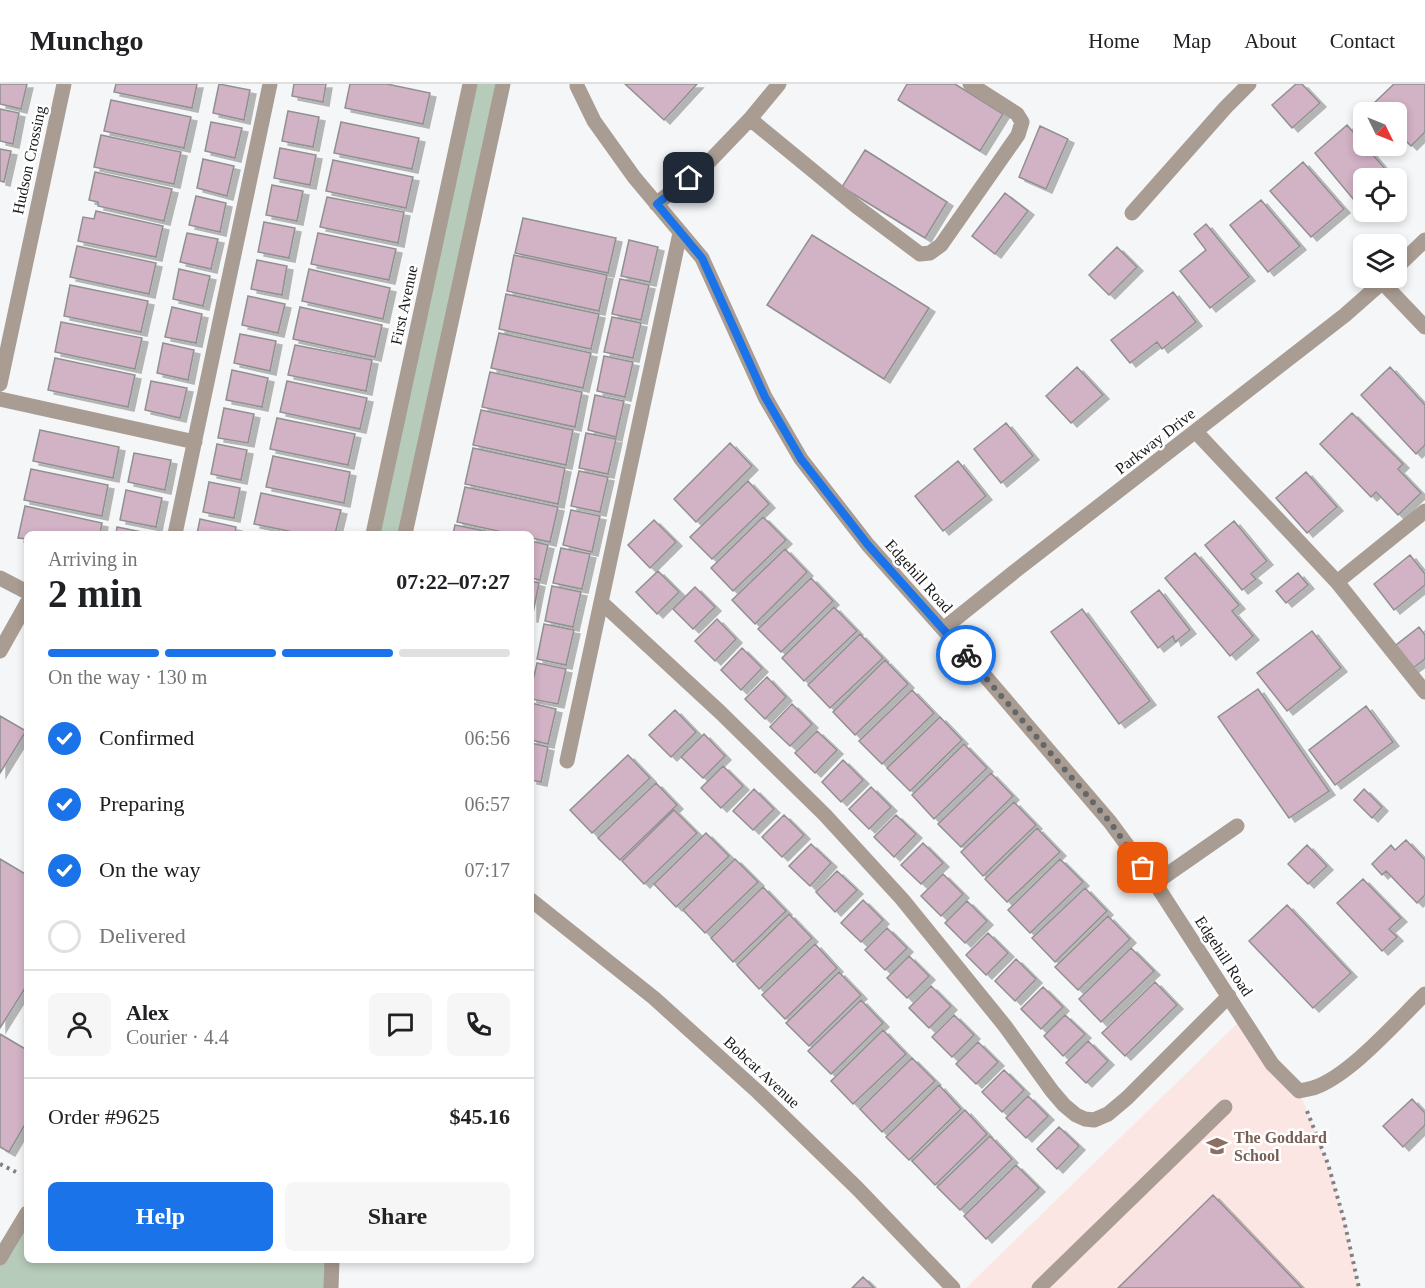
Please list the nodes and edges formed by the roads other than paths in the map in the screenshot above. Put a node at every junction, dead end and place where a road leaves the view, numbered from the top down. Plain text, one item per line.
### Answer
1 (64, 84) edge
2 (270, 84) edge
3 (470, 84) edge
4 (503, 84) edge
5 (779, 84) edge
6 (970, 84) edge
7 (1249, 84) edge
8 (577, 86) dead end
9 (750, 118) junction
10 (657, 204) junction
11 (1132, 213) dead end
12 (680, 232) junction
13 (1425, 240) edge
14 (1407, 257) edge
15 (1375, 288) edge
16 (1391, 288) edge
17 (1425, 327) edge
18 (0, 384) edge
19 (0, 399) edge
20 (1196, 432) junction
21 (195, 442) junction
22 (1425, 511) edge
23 (176, 531) edge
24 (374, 531) edge
25 (406, 531) edge
26 (0, 578) edge
27 (1337, 582) junction
28 (24, 590) edge
29 (601, 602) junction
30 (24, 608) edge
31 (943, 629) junction
32 (0, 651) edge
33 (1425, 692) edge
34 (567, 761) dead end
35 (1237, 826) dead end
36 (1155, 883) junction
37 (534, 902) edge
38 (1425, 994) edge
39 (1229, 996) junction
40 (1225, 1107) dead end
41 (24, 1218) edge
42 (0, 1258) edge
43 (332, 1263) edge
44 (331, 1288) edge
45 (953, 1288) edge
46 (1039, 1288) edge

1 - 18 street, Hudson Crossing
2 - 21 street
3 - 24 street, First Avenue
4 - 25 street
5 - 9 street
6 - 9 street
7 - 11 street
8 - 10 street, Edgehill Road
9 - 10 street
10 - 12 street, Edgehill Road
12 - 29 street
12 - 31 street, Edgehill Road
13 - 14 street
15 - 20 street, Parkway Drive
16 - 17 street
19 - 21 street
20 - 27 street
20 - 31 street, Parkway Drive
21 - 23 street
22 - 27 street
26 - 28 street
27 - 33 street
29 - 34 street
29 - 39 street
30 - 32 street
31 - 36 street, Edgehill Road
35 - 36 street
36 - 39 street, Edgehill Road
37 - 45 street, Bobcat Avenue
38 - 39 street, Edgehill Road
40 - 46 street
41 - 42 street
43 - 44 street

